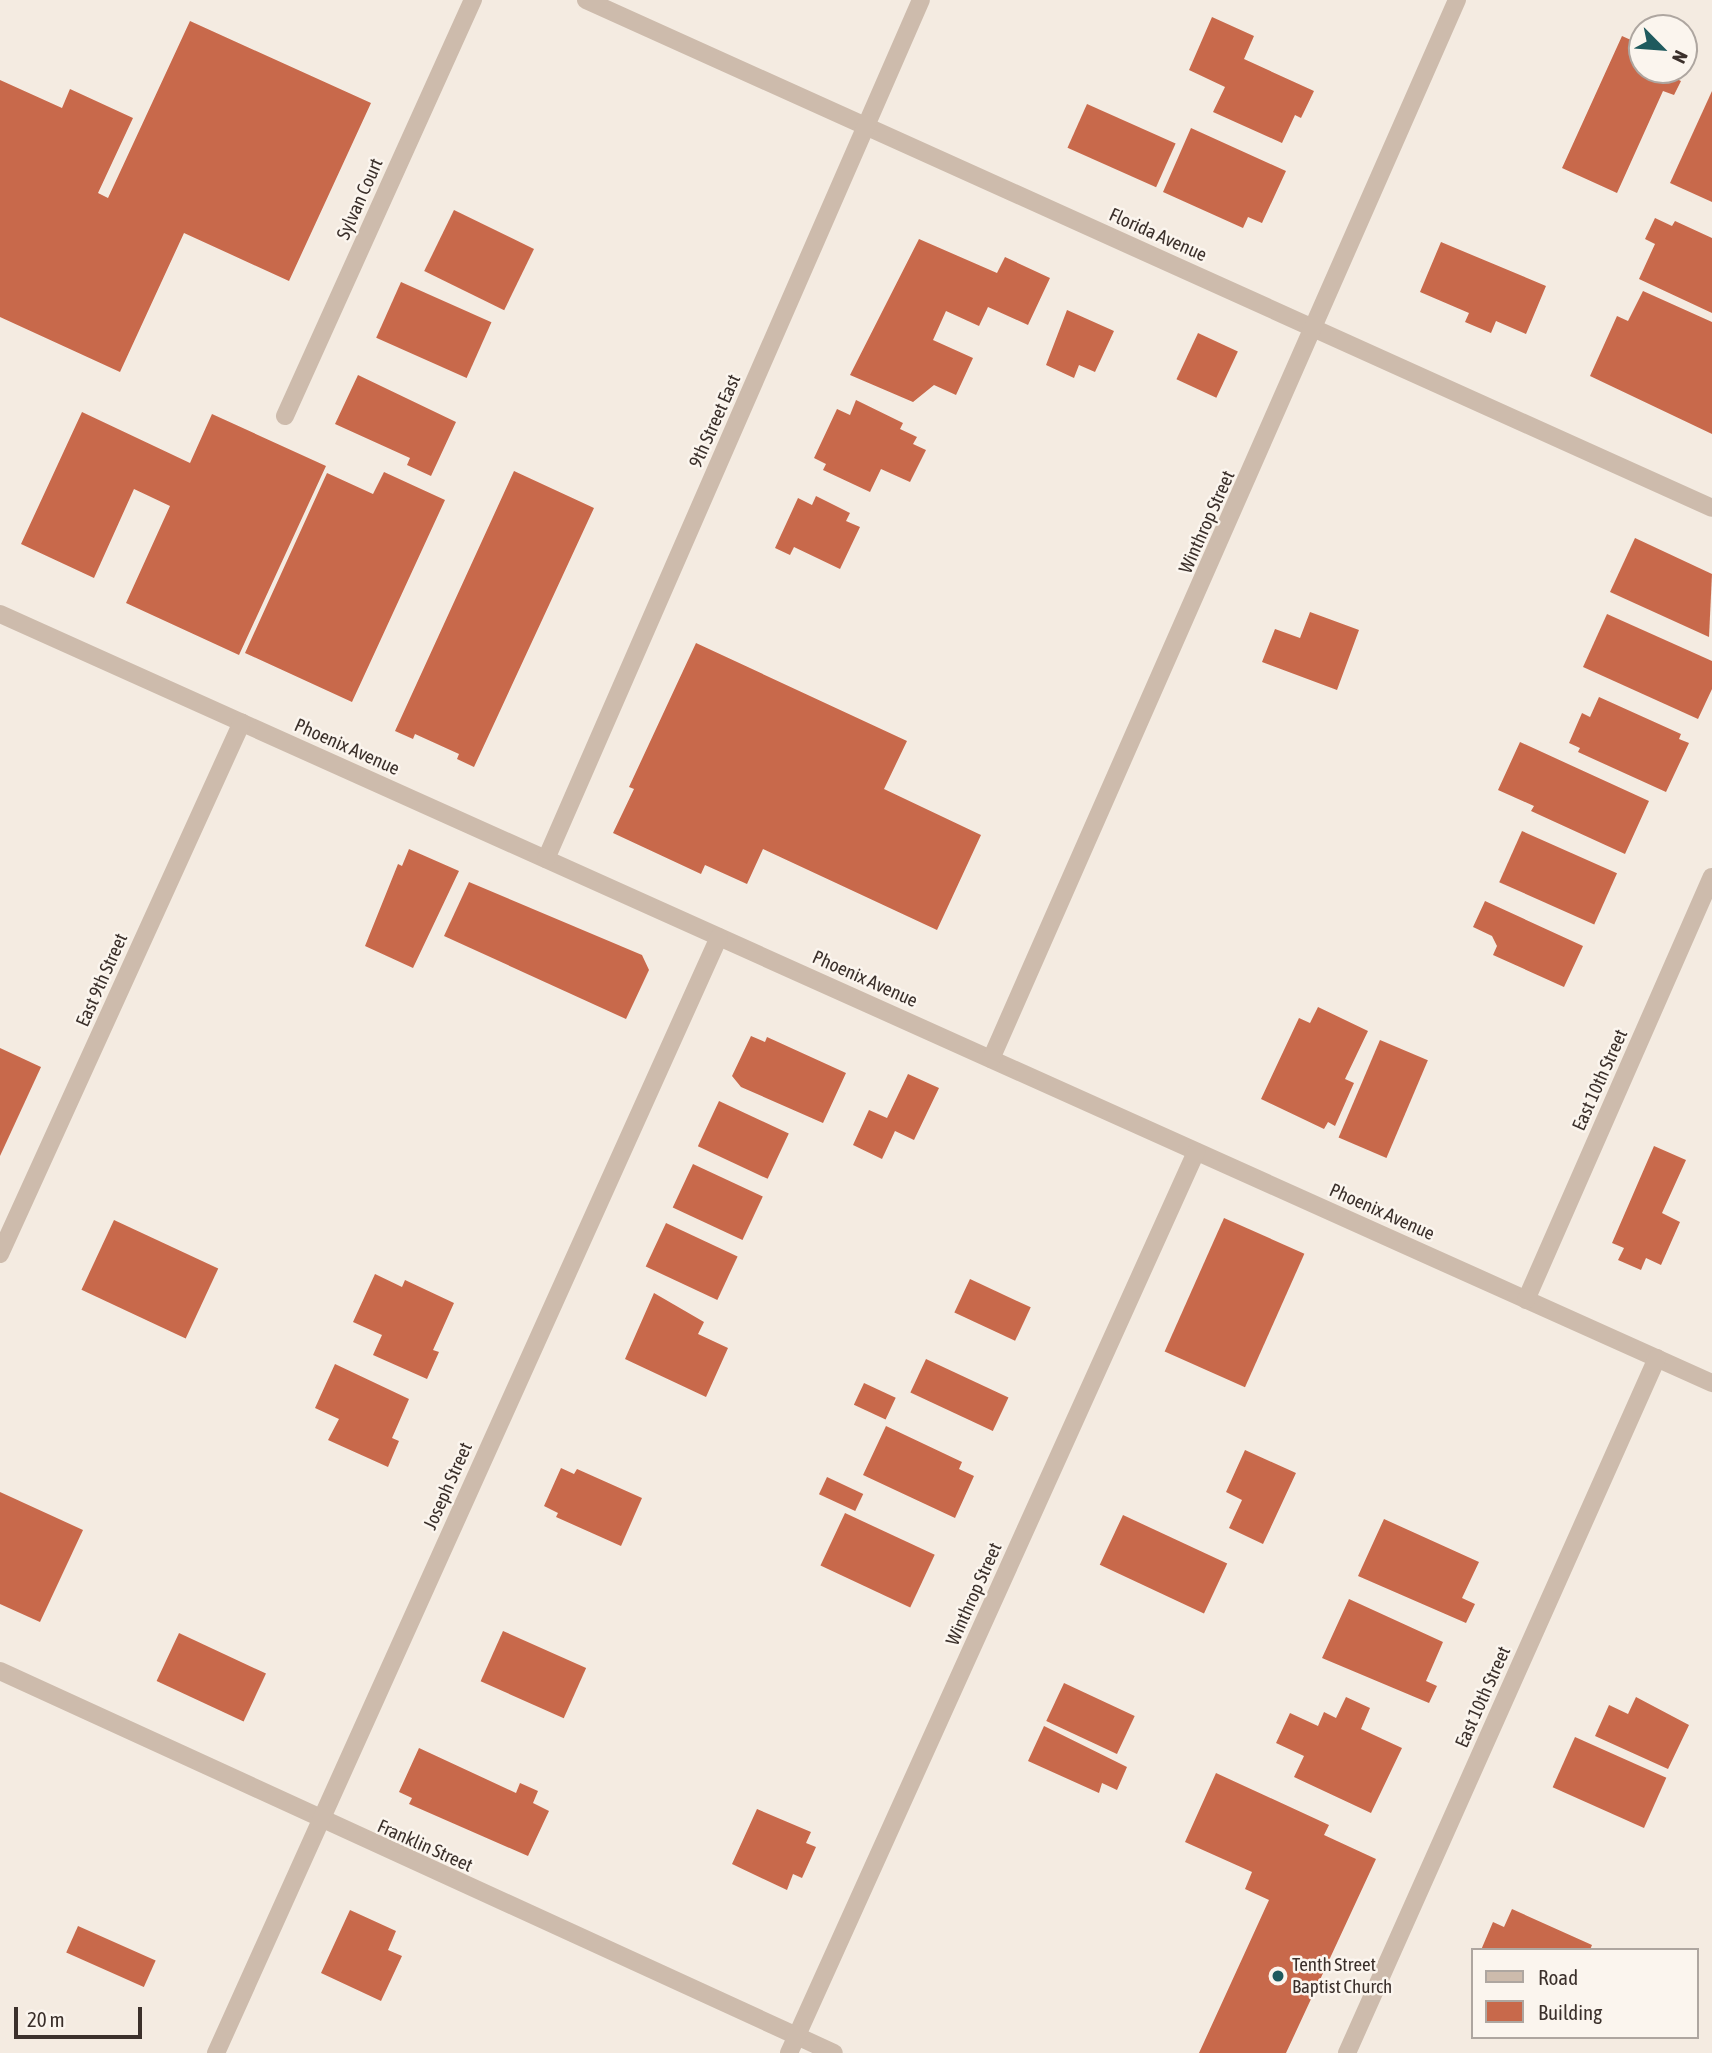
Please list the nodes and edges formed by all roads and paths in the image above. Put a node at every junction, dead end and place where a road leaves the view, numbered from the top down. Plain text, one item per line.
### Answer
1 (473, 0) edge
2 (586, 0) edge
3 (921, 0) edge
4 (1457, 0) edge
5 (866, 127) junction
6 (1315, 329) junction
7 (285, 416) dead end
8 (1712, 508) edge
9 (0, 614) edge
10 (242, 722) junction
11 (545, 859) junction
12 (1712, 877) edge
13 (719, 937) junction
14 (990, 1059) junction
15 (1196, 1152) junction
16 (0, 1254) edge
17 (1526, 1300) junction
18 (1657, 1358) junction
19 (1712, 1383) edge
20 (0, 1671) edge
21 (320, 1821) junction
22 (797, 2036) junction
23 (216, 2053) edge
24 (789, 2053) edge
25 (834, 2053) edge
26 (1347, 2053) edge

1 - 7 street, Sylvan Court
2 - 5 street, Florida Avenue
3 - 5 street, 9th Street East
4 - 6 street, Winthrop Street
5 - 6 street, Florida Avenue
5 - 11 street, 9th Street East
6 - 8 street, Florida Avenue
6 - 14 street, Winthrop Street
9 - 10 street, Phoenix Avenue
10 - 11 street, Phoenix Avenue
10 - 16 street, East 9th Street
11 - 13 street, Phoenix Avenue
12 - 17 street, East 10th Street
13 - 14 street, Phoenix Avenue
13 - 21 street, Joseph Street
14 - 15 street, Phoenix Avenue
15 - 17 street, Phoenix Avenue
15 - 22 street, Winthrop Street
17 - 18 street, Phoenix Avenue
18 - 19 street, Phoenix Avenue
18 - 26 street, East 10th Street
20 - 21 street, Franklin Street
21 - 22 street, Franklin Street
21 - 23 street, Joseph Street
22 - 24 street, Winthrop Street
22 - 25 street, Franklin Street

